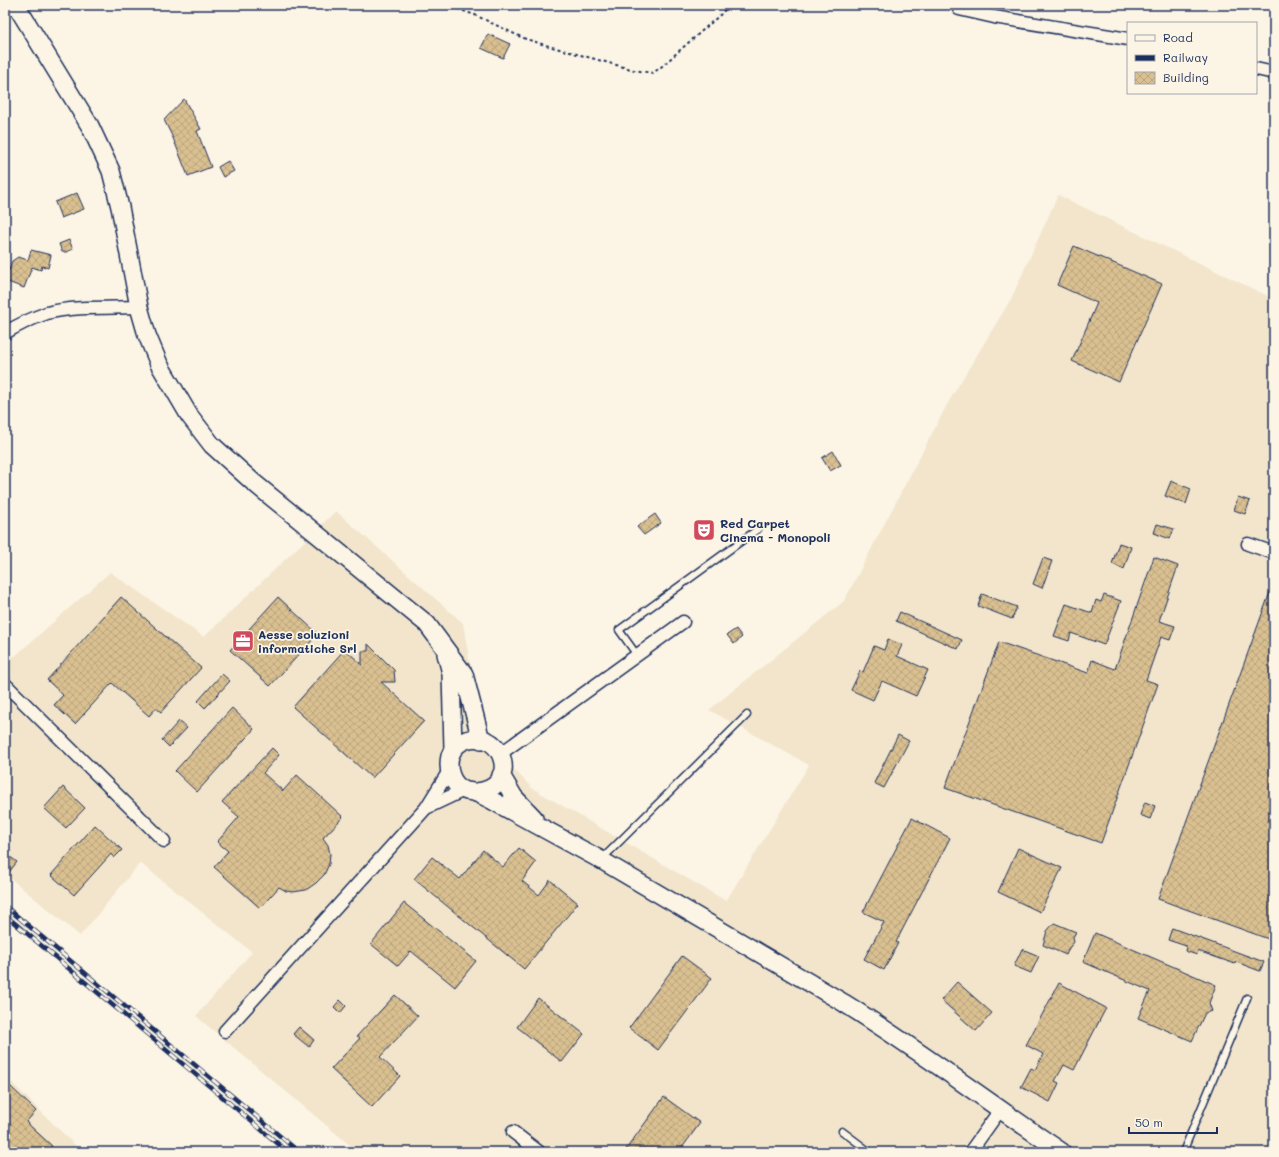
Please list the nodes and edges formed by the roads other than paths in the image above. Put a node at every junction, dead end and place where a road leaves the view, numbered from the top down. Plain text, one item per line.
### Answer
1 (16, 5) edge
2 (959, 8) dead end
3 (1127, 39) edge
4 (1257, 69) edge
5 (1274, 73) edge
6 (139, 307) junction
7 (5, 332) edge
8 (758, 529) dead end
9 (1248, 544) dead end
10 (1274, 553) edge
11 (683, 622) dead end
12 (444, 648) junction
13 (637, 655) junction
14 (5, 684) edge
15 (748, 715) dead end
16 (481, 740) junction
17 (453, 749) junction
18 (500, 754) junction
19 (449, 771) junction
20 (501, 776) junction
21 (470, 791) junction
22 (426, 808) junction
23 (545, 830) junction
24 (164, 841) dead end
25 (601, 860) junction
26 (1246, 998) dead end
27 (225, 1031) dead end
28 (1000, 1110) junction
29 (842, 1131) dead end
30 (513, 1132) dead end
31 (539, 1152) edge
32 (870, 1152) edge
33 (970, 1152) edge
34 (1062, 1152) edge
35 (1183, 1152) edge

1 - 6 street
2 - 3 street
4 - 5 street
6 - 7 street
6 - 12 street
8 - 13 lane
9 - 10 street
11 - 13 street
12 - 16 street
12 - 17 street
13 - 18 street
14 - 24 street
15 - 25 lane
16 - 17 street
16 - 18 street
17 - 19 street
18 - 20 street
19 - 21 street
19 - 22 street
20 - 21 street
20 - 23 street
21 - 22 street
21 - 23 street
22 - 27 street
23 - 25 street
25 - 28 street
26 - 35 lane
28 - 33 street
28 - 34 street
29 - 32 lane
30 - 31 street

